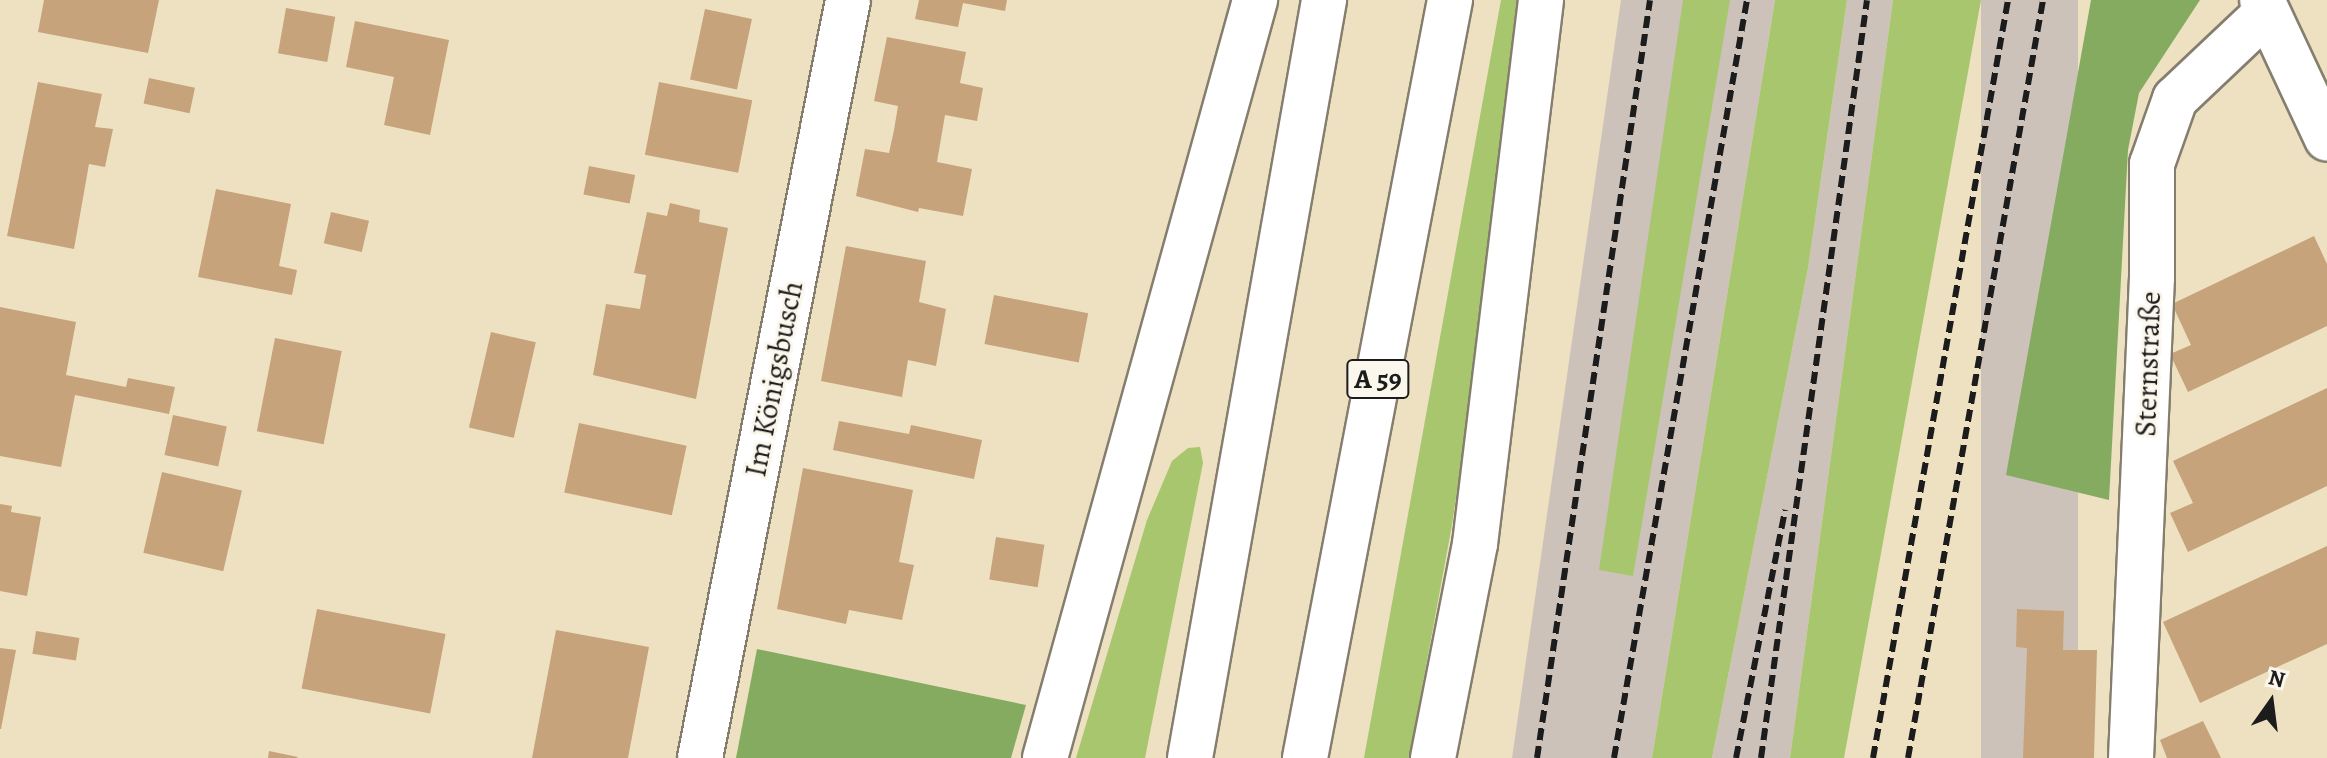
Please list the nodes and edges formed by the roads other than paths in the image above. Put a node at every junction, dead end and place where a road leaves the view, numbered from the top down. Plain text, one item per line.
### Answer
1 (848, 0) edge
2 (1255, 0) edge
3 (1324, 0) edge
4 (1450, 0) edge
5 (1541, 0) edge
6 (2264, 6) edge
7 (2327, 139) edge
8 (700, 758) edge
9 (1045, 758) edge
10 (1190, 758) edge
11 (1305, 758) edge
12 (1433, 758) edge
13 (2131, 758) edge

1 - 8 main road, Im Königsbusch
2 - 9 main road
3 - 10 main road
4 - 11 main road, A 59
5 - 12 main road
6 - 7 main road, Sternstraße
6 - 13 main road, Sternstraße

